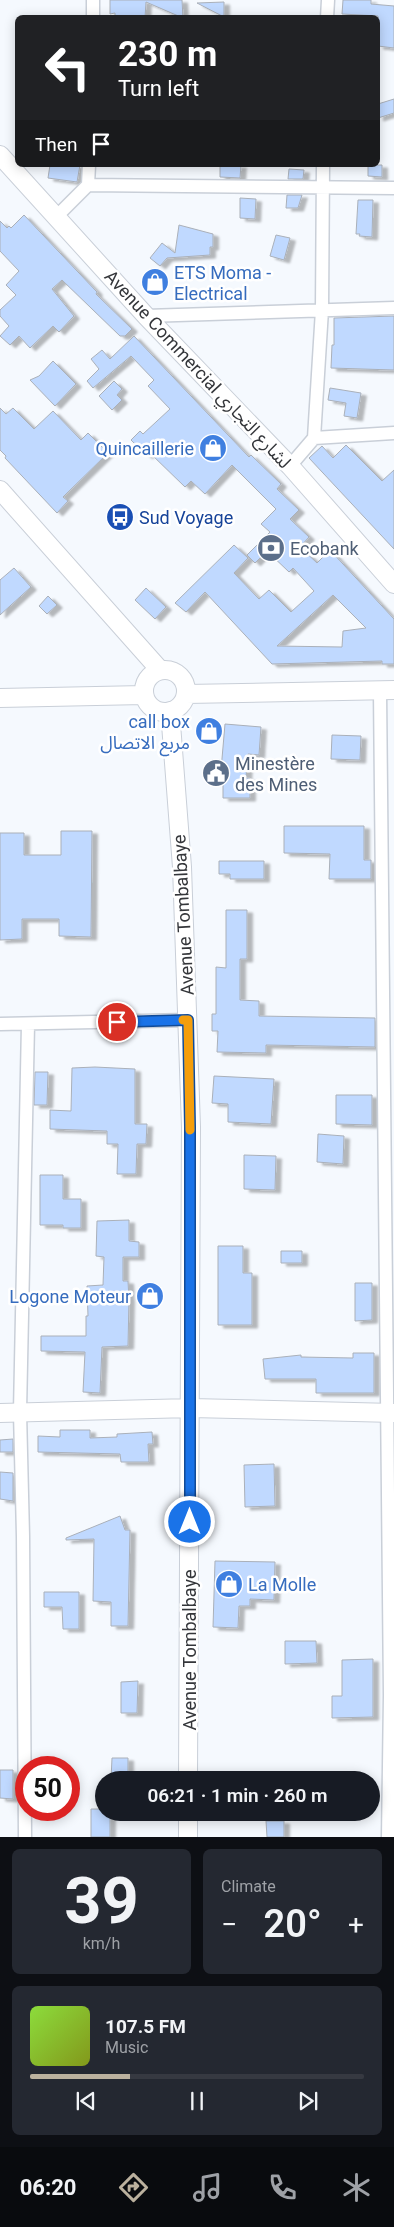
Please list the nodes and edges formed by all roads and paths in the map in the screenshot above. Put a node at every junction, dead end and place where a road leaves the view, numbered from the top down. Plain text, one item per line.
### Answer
1 (93, 0) edge
2 (328, 0) edge
3 (93, 15) edge
4 (327, 15) edge
5 (0, 156) edge
6 (89, 167) edge
7 (323, 167) edge
8 (88, 185) junction
9 (323, 188) junction
10 (394, 188) edge
11 (56, 218) junction
12 (394, 308) edge
13 (322, 310) junction
14 (146, 316) junction
15 (394, 433) edge
16 (314, 438) junction
17 (290, 466) junction
18 (0, 490) edge
19 (394, 584) edge
20 (160, 670) junction
21 (387, 690) edge
22 (186, 694) junction
23 (144, 695) junction
24 (0, 698) edge
25 (170, 711) junction
26 (188, 1020) junction
27 (0, 1024) edge
28 (28, 1024) junction
29 (190, 1408) junction
30 (20, 1412) junction
31 (391, 1412) edge
32 (0, 1413) edge
33 (188, 1771) edge
34 (188, 1821) edge
35 (25, 1837) edge
36 (188, 1837) edge
37 (388, 1837) edge

1 - 3 street
2 - 4 street
5 - 11 main road, Avenue Commercial لشارع التجاري
6 - 8 street
7 - 9 street
8 - 9 street
8 - 11 street
9 - 10 street
9 - 13 street
11 - 14 main road, Avenue Commercial لشارع التجاري
12 - 13 street
13 - 14 street
13 - 16 street
14 - 17 main road, Avenue Commercial لشارع التجاري
15 - 16 street
16 - 17 street
17 - 19 main road, Avenue Commercial لشارع التجاري
18 - 20 main road
20 - 22 main road
20 - 23 main road
21 - 22 main road
21 - 31 street
22 - 25 main road
23 - 24 main road
23 - 25 main road
25 - 26 main road, Avenue Tombalbaye
26 - 28 street
26 - 29 main road, Avenue Tombalbaye
27 - 28 street
28 - 30 street
29 - 30 main road
29 - 31 main road
29 - 33 main road, Avenue Tombalbaye
30 - 32 main road
30 - 35 street
31 - 37 street
34 - 36 main road

